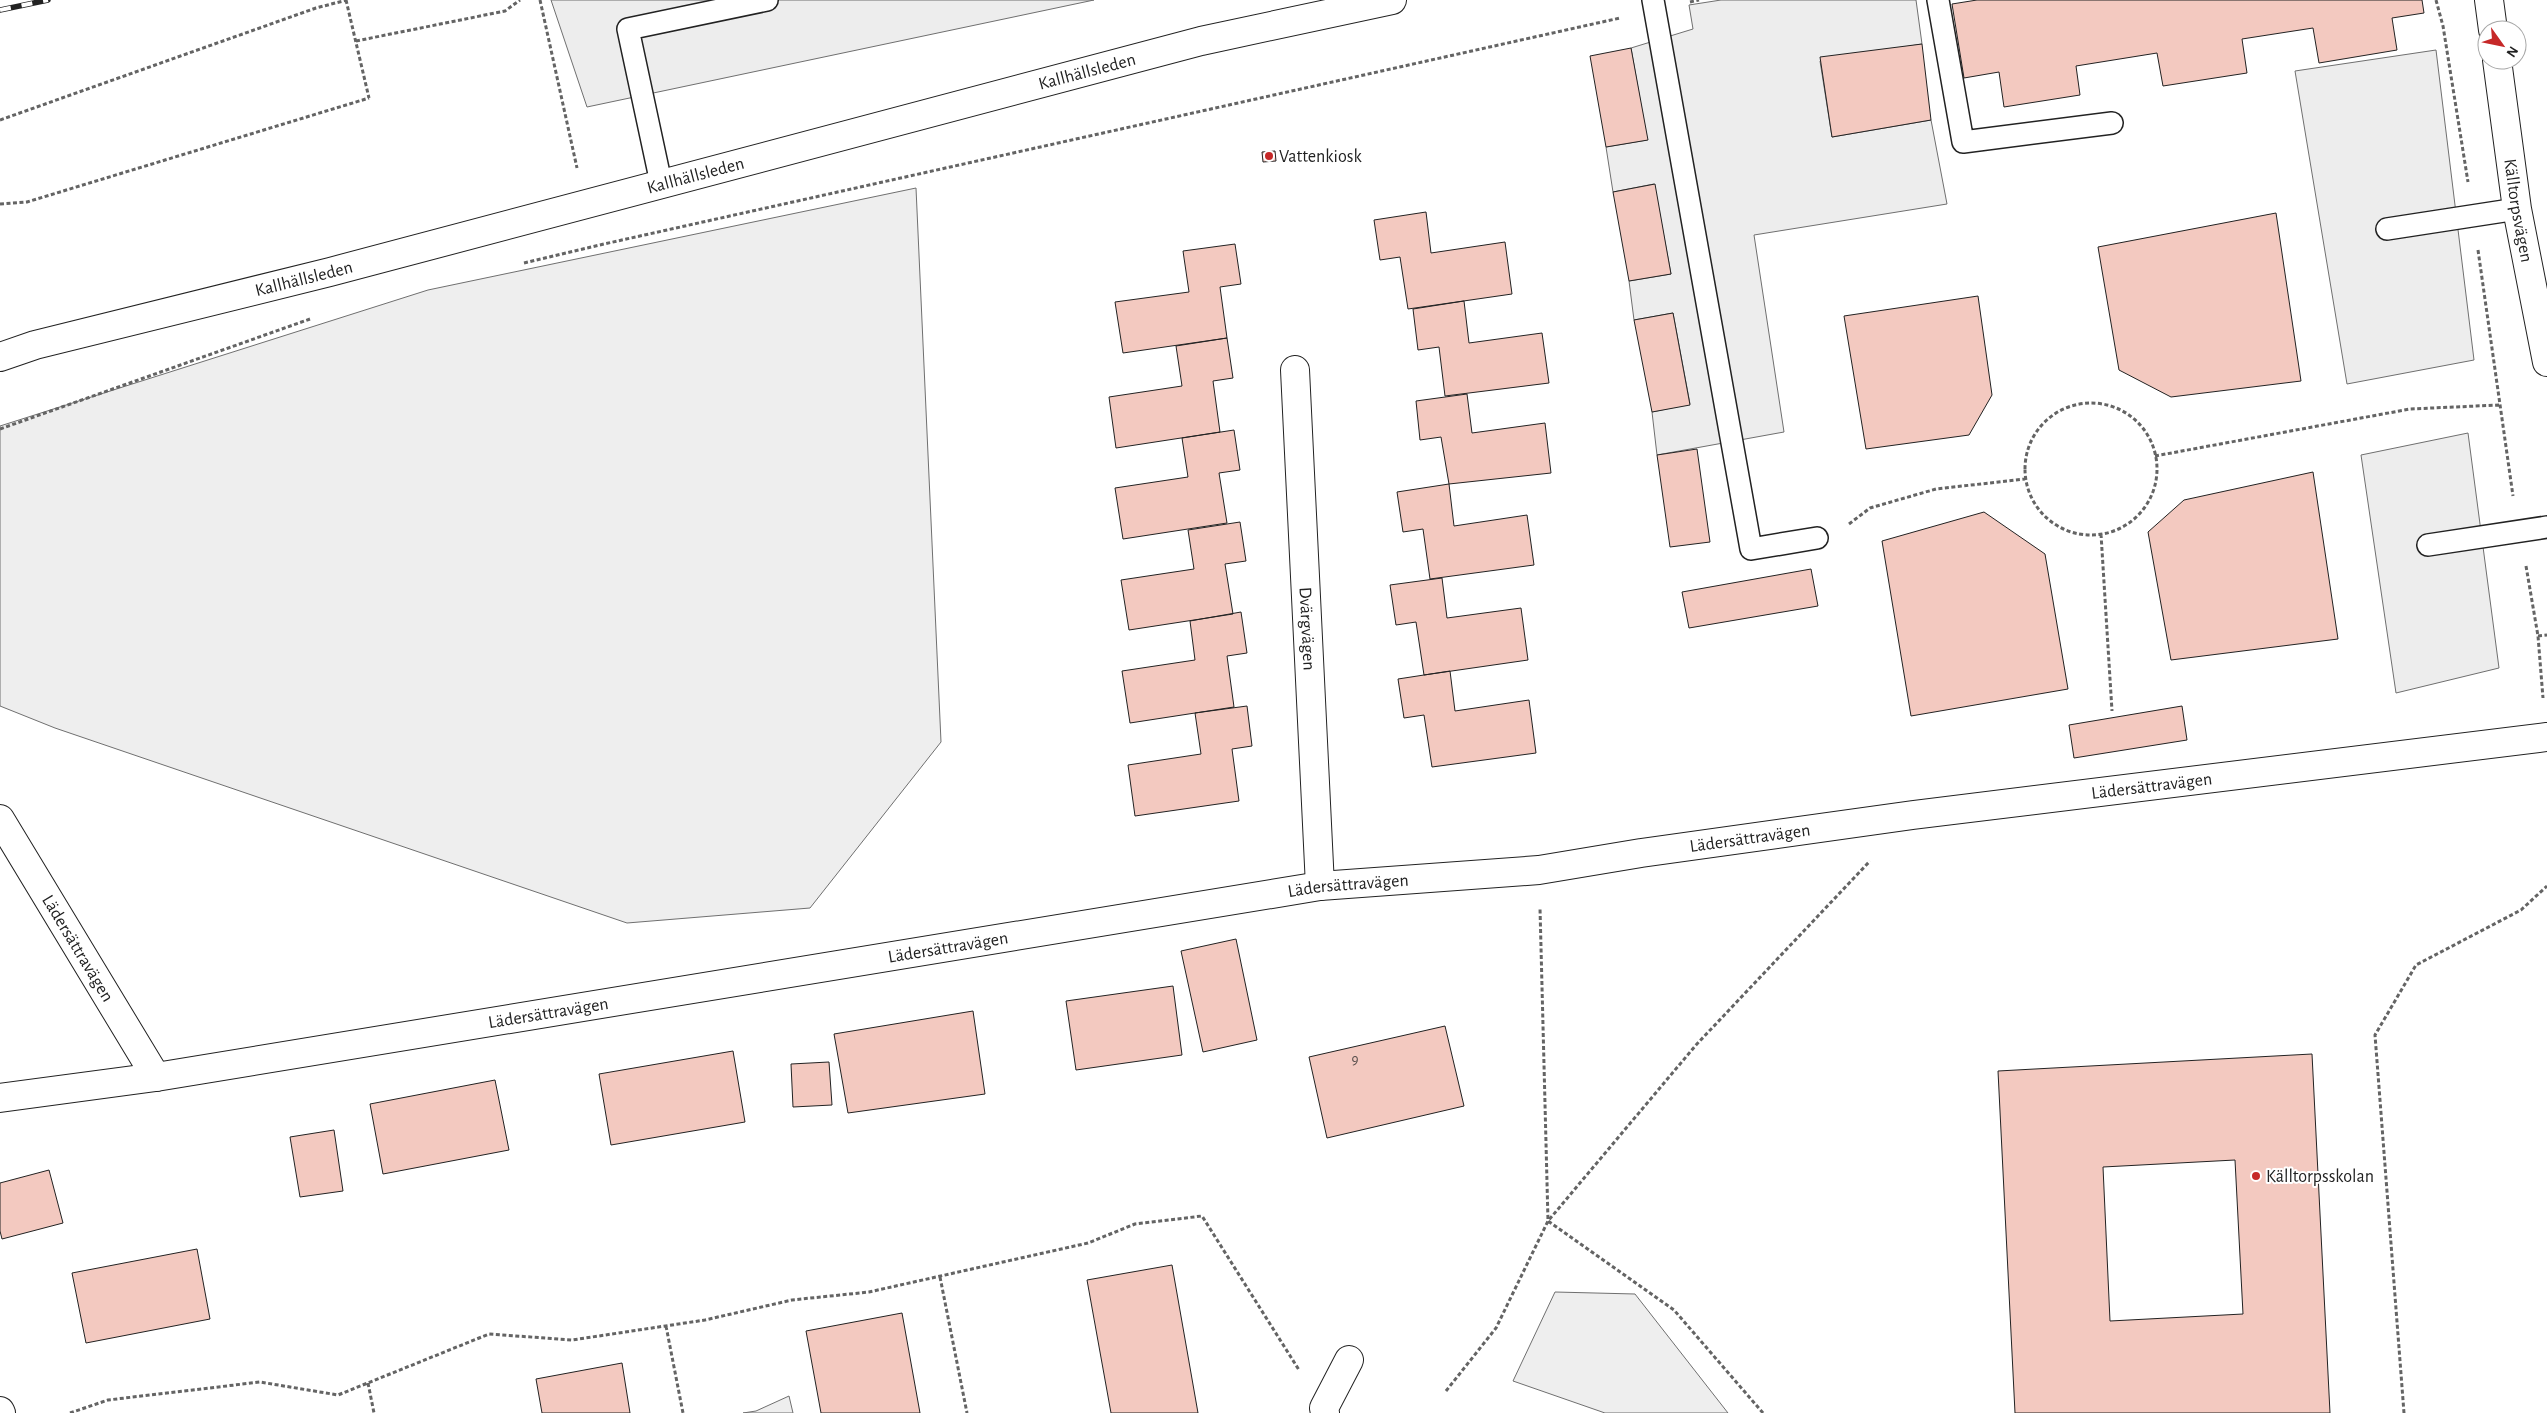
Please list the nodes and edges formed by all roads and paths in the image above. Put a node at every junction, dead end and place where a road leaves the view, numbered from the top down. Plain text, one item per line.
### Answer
1 (347, 0) edge
2 (520, 0) edge
3 (540, 0) edge
4 (767, 0) edge
5 (1392, 0) edge
6 (1699, 0) edge
7 (1938, 0) edge
8 (2436, 0) edge
9 (2489, 0) edge
10 (1654, 5) edge
11 (2492, 20) edge
12 (356, 41) junction
13 (2498, 70) edge
14 (0, 120) edge
15 (2112, 122) dead end
16 (661, 183) junction
17 (0, 204) edge
18 (586, 204) junction
19 (2517, 209) junction
20 (2473, 216) junction
21 (2387, 230) dead end
22 (604, 244) junction
23 (518, 265) dead end
24 (318, 316) dead end
25 (0, 357) edge
26 (2547, 362) edge
27 (1295, 370) dead end
28 (2498, 406) junction
29 (0, 429) edge
30 (2156, 456) junction
31 (2025, 479) junction
32 (2547, 527) edge
33 (2519, 530) junction
34 (2101, 534) junction
35 (1817, 538) joint
36 (2428, 545) dead end
37 (2547, 635) edge
38 (2538, 636) junction
39 (2112, 711) dead end
40 (2546, 737) edge
41 (0, 819) edge
42 (1872, 858) dead end
43 (1539, 870) junction
44 (1320, 886) junction
45 (2547, 886) edge
46 (156, 1077) junction
47 (0, 1098) edge
48 (1548, 1221) junction
49 (940, 1277) junction
50 (666, 1326) junction
51 (1349, 1360) dead end
52 (368, 1383) junction
53 (1446, 1391) dead end
54 (1325, 1411) edge
55 (70, 1413) edge
56 (374, 1413) edge
57 (683, 1413) edge
58 (967, 1413) edge
59 (1763, 1413) edge
60 (2404, 1413) edge

1 - 12 path, bridge
1 - 14 path
2 - 12 path
3 - 18 path
4 - 16 lane
5 - 16 street, Kallhällsleden
6 - 10 path
7 - 15 lane
8 - 20 path
9 - 11 street
10 - 22 path
10 - 35 lane
12 - 17 path, bridge
13 - 19 street, Källtorpsvägen
16 - 18 street, Kallhällsleden
18 - 22 path
18 - 25 street, Kallhällsleden
19 - 20 lane
19 - 26 street, Källtorpsvägen
20 - 21 lane
20 - 28 path
22 - 23 path
24 - 29 path
27 - 44 street, Dvärgvägen
28 - 30 path
28 - 33 path
30 - 31 path
30 - 34 path
31 - 34 path
31 - 35 path
32 - 33 lane
33 - 36 lane
33 - 38 path
34 - 39 path
37 - 38 path
38 - 40 path
40 - 43 street, Lädersättravägen
41 - 46 street, Lädersättravägen
42 - 48 path
43 - 44 street, Lädersättravägen
43 - 48 path
44 - 46 street, Lädersättravägen
45 - 60 path
46 - 47 street, Lädersättravägen
48 - 53 path
48 - 59 path
49 - 50 path
49 - 54 path
49 - 58 path
50 - 52 path
50 - 57 path
51 - 54 street
52 - 55 path
52 - 56 path

